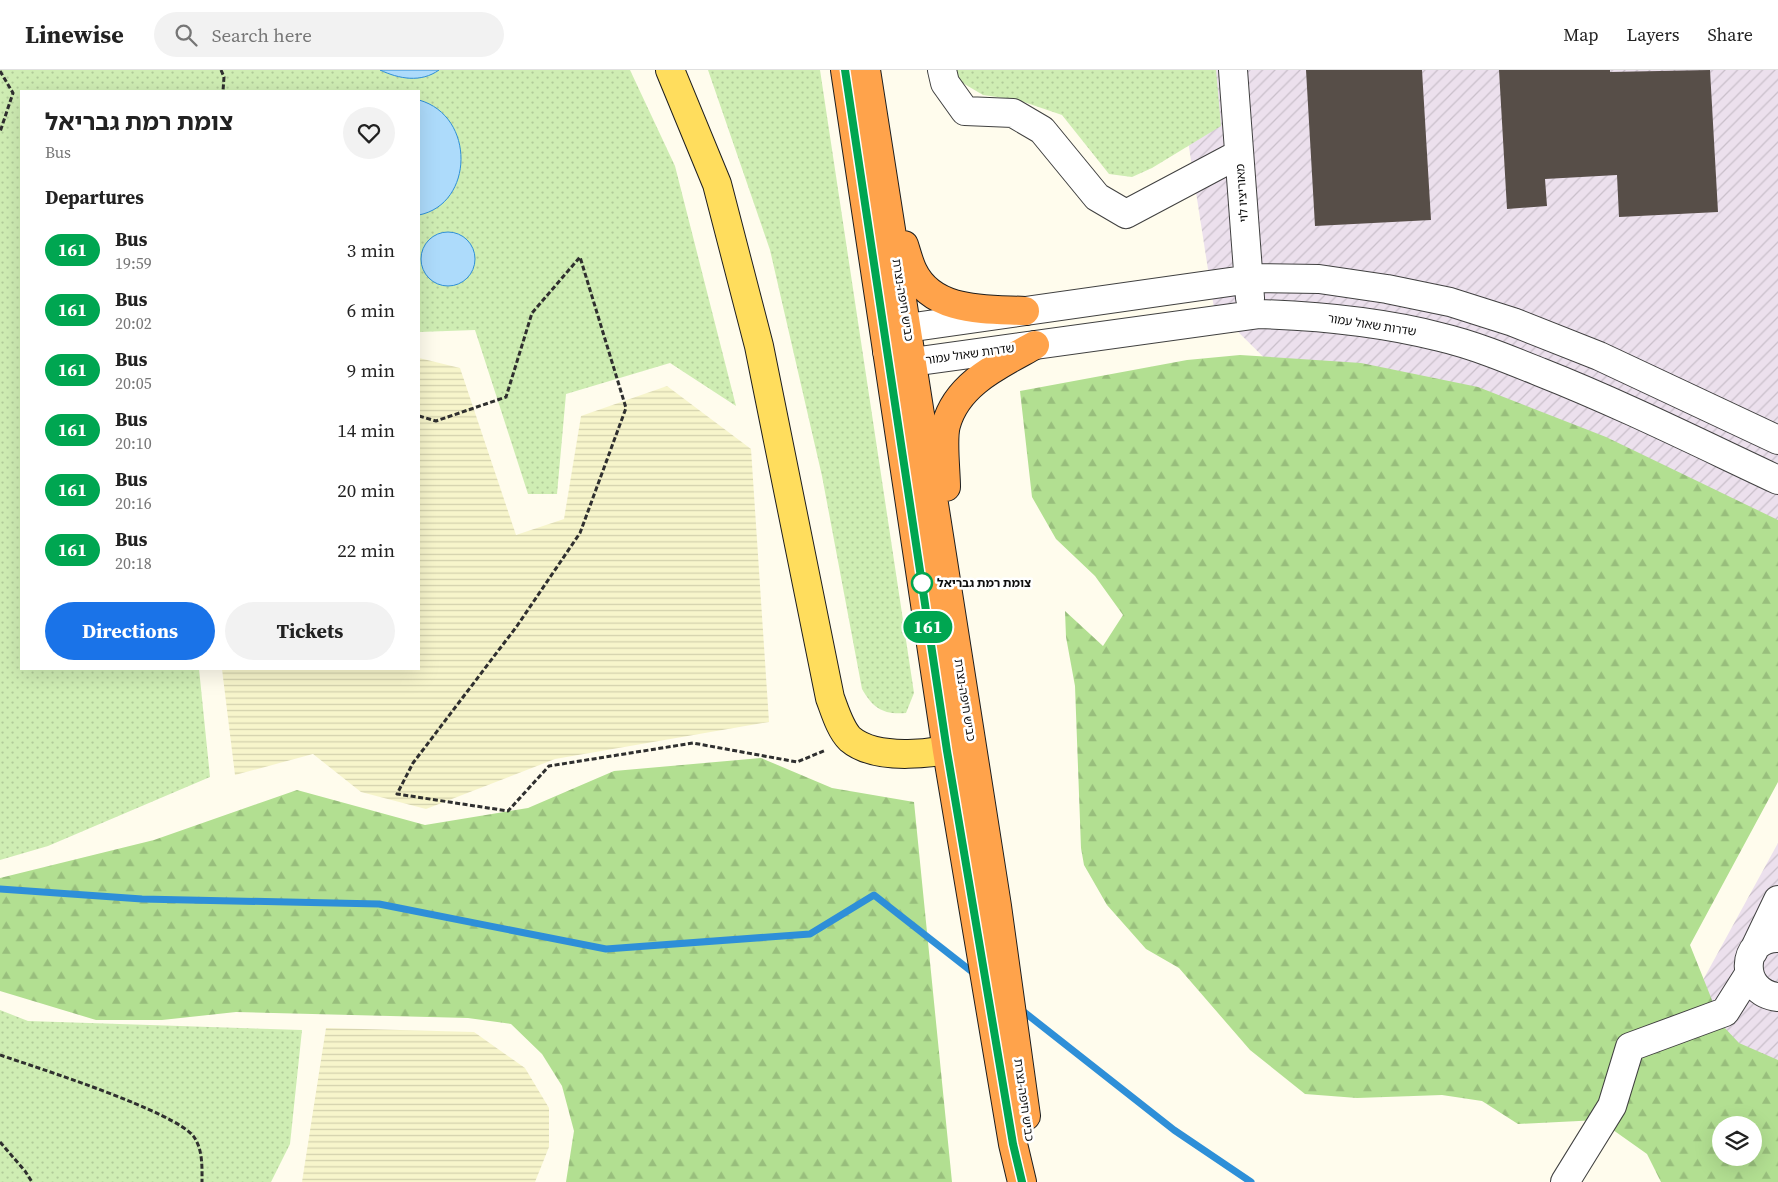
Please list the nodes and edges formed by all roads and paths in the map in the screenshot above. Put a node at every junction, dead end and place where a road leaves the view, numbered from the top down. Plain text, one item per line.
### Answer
1 (221, 70) edge
2 (670, 70) edge
3 (845, 70) edge
4 (866, 70) edge
5 (942, 70) edge
6 (1233, 70) edge
7 (0, 72) edge
8 (223, 90) edge
9 (0, 132) edge
10 (1239, 154) junction
11 (886, 194) junction
12 (1248, 279) junction
13 (1025, 311) junction
14 (1252, 315) junction
15 (907, 328) junction
16 (1035, 345) junction
17 (887, 351) junction
18 (912, 362) junction
19 (420, 416) edge
20 (1778, 440) edge
21 (1778, 480) edge
22 (946, 582) junction
23 (850, 739) junction
24 (959, 747) junction
25 (1778, 900) edge
26 (1778, 938) edge
27 (1750, 965) junction
28 (1778, 998) edge
29 (0, 1055) edge
30 (0, 1142) edge
31 (32, 1182) edge
32 (202, 1182) edge
33 (1022, 1182) edge
34 (1036, 1182) edge
35 (1565, 1182) edge

1 - 8 path
2 - 23 main road
3 - 17 highway, כביש חיפה-נצרת
4 - 11 highway, כביש חיפה-נצרת
5 - 10 street
6 - 10 street, מאוריציו לוי
7 - 9 path
10 - 12 street, מאוריציו לוי
11 - 13 highway
11 - 15 highway, כביש חיפה-נצרת
12 - 13 street
12 - 14 street, מאוריציו לוי
12 - 20 street
13 - 15 street
14 - 16 street, שדרות שאול עמור
14 - 21 street, שדרות שאול עמור
15 - 17 street
15 - 18 highway, כביש חיפה-נצרת
16 - 18 street, שדרות שאול עמור
16 - 22 highway
17 - 18 street, שדרות שאול עמור
17 - 24 highway, כביש חיפה-נצרת
18 - 22 highway, כביש חיפה-נצרת
19 - 23 path
22 - 24 highway, כביש חיפה-נצרת
23 - 24 main road
24 - 33 highway, כביש חיפה-נצרת
24 - 34 highway, כביש חיפה-נצרת
25 - 27 street
26 - 27 street
27 - 28 street
27 - 35 street
29 - 32 path
30 - 31 path

